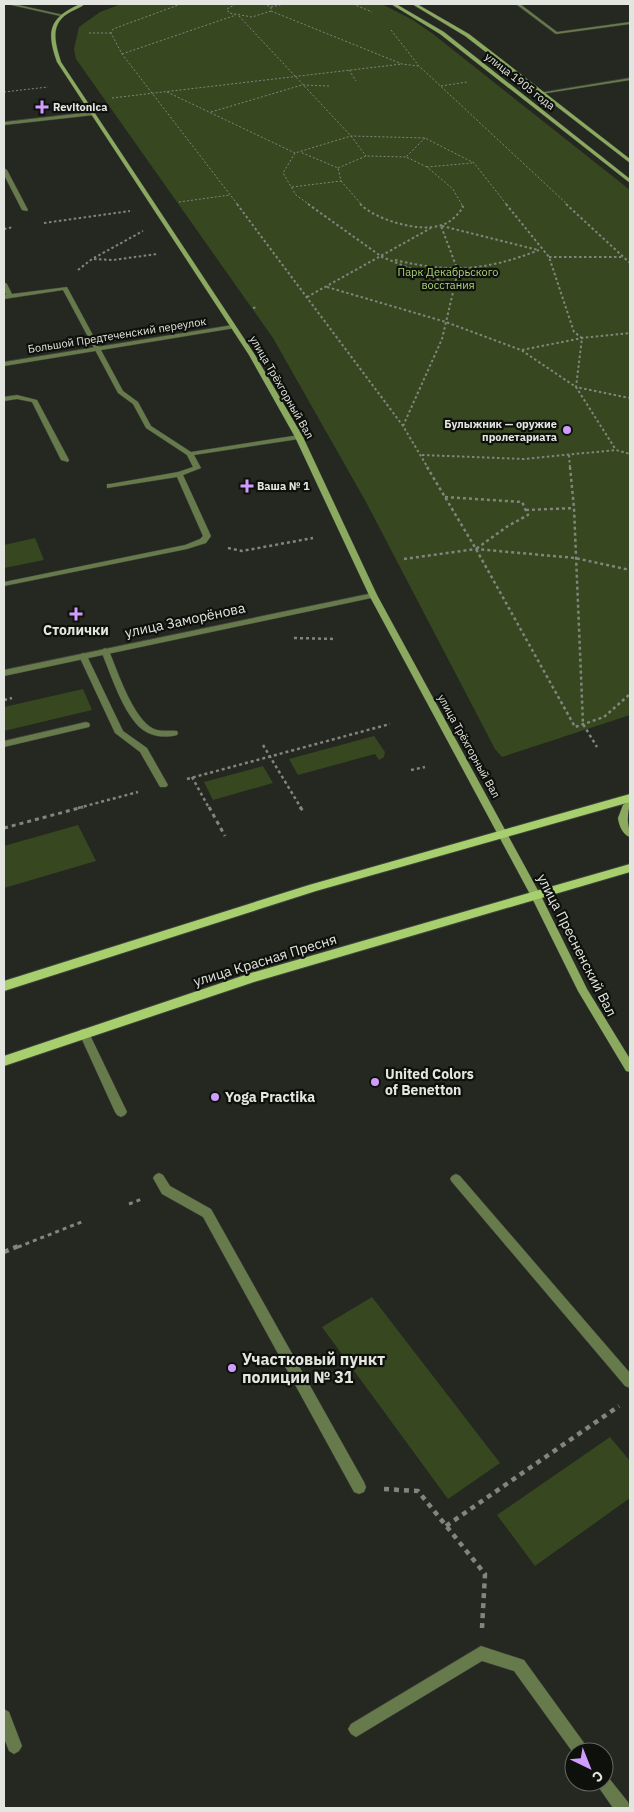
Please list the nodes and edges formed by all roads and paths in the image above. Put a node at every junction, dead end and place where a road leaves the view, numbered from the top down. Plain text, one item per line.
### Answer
1 (9, 4) edge
2 (83, 4) edge
3 (181, 4) edge
4 (236, 4) edge
5 (264, 4) edge
6 (284, 4) edge
7 (353, 4) edge
8 (393, 4) edge
9 (414, 4) edge
10 (518, 4) edge
11 (271, 7) junction
12 (271, 11) junction
13 (61, 15) junction
14 (380, 15) dead end
15 (237, 16) junction
16 (630, 23) edge
17 (391, 30) dead end
18 (88, 33) dead end
19 (111, 33) junction
20 (122, 54) junction
21 (402, 64) junction
22 (419, 66) junction
23 (349, 70) junction
24 (293, 76) junction
25 (630, 78) edge
26 (356, 81) dead end
27 (302, 85) junction
28 (329, 86) dead end
29 (49, 87) dead end
30 (4, 92) edge
31 (166, 92) junction
32 (154, 93) junction
33 (541, 93) junction
34 (112, 98) dead end
35 (210, 112) junction
36 (92, 114) junction
37 (4, 124) edge
38 (351, 136) junction
39 (425, 138) junction
40 (300, 152) junction
41 (295, 153) junction
42 (366, 156) junction
43 (406, 158) junction
44 (630, 161) edge
45 (474, 163) junction
46 (427, 166) junction
47 (338, 168) junction
48 (4, 170) edge
49 (341, 180) junction
50 (630, 181) edge
51 (292, 187) junction
52 (230, 195) junction
53 (177, 202) dead end
54 (24, 210) dead end
55 (130, 211) dead end
56 (43, 223) dead end
57 (441, 226) junction
58 (14, 227) dead end
59 (433, 227) junction
60 (4, 229) edge
61 (143, 231) dead end
62 (539, 250) junction
63 (546, 252) junction
64 (157, 254) dead end
65 (382, 257) junction
66 (549, 257) junction
67 (624, 258) junction
68 (92, 259) junction
69 (630, 263) edge
70 (458, 271) junction
71 (4, 284) edge
72 (454, 286) junction
73 (327, 287) junction
74 (65, 288) junction
75 (7, 297) edge
76 (307, 297) junction
77 (258, 307) dead end
78 (253, 308) dead end
79 (446, 322) junction
80 (233, 327) junction
81 (630, 333) edge
82 (582, 338) junction
83 (98, 348) junction
84 (521, 350) junction
85 (4, 364) edge
86 (576, 387) junction
87 (630, 398) edge
88 (4, 399) edge
89 (403, 426) junction
90 (299, 437) junction
91 (616, 450) junction
92 (190, 454) junction
93 (630, 454) edge
94 (422, 455) junction
95 (569, 455) junction
96 (65, 460) dead end
97 (179, 474) junction
98 (110, 486) dead end
99 (445, 497) junction
100 (574, 508) junction
101 (526, 510) junction
102 (313, 538) dead end
103 (203, 542) junction
104 (476, 549) junction
105 (575, 558) junction
106 (404, 559) dead end
107 (630, 570) edge
108 (4, 584) edge
109 (372, 595) junction
110 (105, 651) junction
111 (83, 656) junction
112 (4, 673) edge
113 (630, 694) edge
114 (390, 724) dead end
115 (583, 724) junction
116 (86, 725) dead end
117 (174, 733) dead end
118 (4, 744) edge
119 (263, 745) dead end
120 (597, 747) dead end
121 (270, 756) junction
122 (426, 766) dead end
123 (411, 770) dead end
124 (192, 777) junction
125 (164, 785) junction
126 (630, 798) edge
127 (630, 803) edge
128 (303, 811) dead end
129 (4, 828) edge
130 (503, 833) junction
131 (630, 834) edge
132 (225, 836) dead end
133 (630, 868) edge
134 (536, 896) junction
135 (4, 986) edge
136 (84, 1033) junction
137 (4, 1061) edge
138 (630, 1068) edge
139 (121, 1112) dead end
140 (159, 1178) dead end
141 (456, 1179) dead end
142 (84, 1221) dead end
143 (4, 1252) edge
144 (630, 1382) edge
145 (622, 1404) dead end
146 (359, 1487) joint
147 (446, 1526) junction
148 (481, 1653) junction
149 (4, 1717) edge
150 (356, 1729) dead end
151 (575, 1742) edge
152 (14, 1746) dead end
153 (610, 1792) edge
154 (622, 1808) edge

1 - 13 street
2 - 13 main road
3 - 19 path
4 - 15 path
5 - 11 path
6 - 11 path
7 - 14 path
8 - 50 main road, улица 1905 года
9 - 33 main road, улица 1905 года
10 - 16 street
11 - 12 path
12 - 15 path
12 - 21 path
13 - 36 main road, улица Трёхгорный Вал
15 - 20 path
15 - 24 path
17 - 22 path
18 - 19 path
19 - 20 path
20 - 32 path
21 - 22 path
21 - 23 path
22 - 67 path
23 - 24 path
23 - 26 path
24 - 27 path
24 - 31 path
25 - 33 street
27 - 28 path
27 - 35 path
27 - 38 path
29 - 30 path
31 - 32 path
31 - 35 path
32 - 34 path
32 - 52 path
33 - 44 main road, улица 1905 года
35 - 41 path
36 - 37 street
36 - 80 main road, улица Трёхгорный Вал
38 - 39 path
38 - 40 path
38 - 42 path
39 - 43 path
39 - 45 path
40 - 41 path
40 - 47 path
41 - 51 path
42 - 43 path
42 - 47 path
43 - 46 path
45 - 46 path
45 - 63 path
46 - 57 path
47 - 49 path
48 - 54 street
49 - 51 path
49 - 59 path
51 - 65 path
52 - 53 path
52 - 76 path
55 - 56 path
57 - 59 path
57 - 62 path
57 - 70 path
58 - 60 path
59 - 65 path
61 - 68 path
62 - 63 path
62 - 70 path
63 - 66 path
64 - 68 path
65 - 70 path
65 - 72 path
65 - 73 path
66 - 67 path
66 - 82 path
67 - 69 path
68 - 74 path
70 - 72 path
71 - 75 street
72 - 79 path
73 - 76 path
73 - 79 path
74 - 75 street
74 - 83 street
76 - 89 path
77 - 78 path
79 - 84 path
79 - 89 path
80 - 83 street, Большой Предтеченский переулок
80 - 90 main road, улица Трёхгорный Вал
81 - 82 path
82 - 84 path
82 - 86 path
83 - 85 street, Большой Предтеченский переулок
83 - 92 street
84 - 86 path
86 - 87 path
86 - 91 path
88 - 96 street
89 - 94 path
90 - 92 street
90 - 109 main road, улица Трёхгорный Вал
91 - 93 path
91 - 95 path
92 - 97 street
94 - 95 path
94 - 99 path
95 - 100 path
97 - 98 street
97 - 103 street
99 - 101 path
99 - 104 path
100 - 101 path
100 - 105 path
101 - 104 path
102 - 103 path
103 - 108 street
104 - 105 path
104 - 106 path
104 - 115 path
105 - 107 path
105 - 115 path
109 - 110 street, улица Заморёнова
109 - 130 main road, улица Трёхгорный Вал
110 - 111 street, улица Заморёнова
110 - 117 street
111 - 112 street, улица Заморёнова
111 - 125 street
113 - 115 path
114 - 121 path
115 - 120 path
116 - 118 street
119 - 121 path
121 - 124 path
121 - 128 path
122 - 123 path
124 - 125 path
124 - 132 path
125 - 129 path
126 - 130 main road
127 - 131 main road
130 - 134 main road, улица Пресненский Вал
130 - 135 main road
133 - 134 main road, улица Красная Пресня
134 - 136 main road, улица Красная Пресня
134 - 138 main road, улица Пресненский Вал
136 - 137 main road, улица Красная Пресня
136 - 139 street
140 - 146 street
141 - 144 street
142 - 143 path
145 - 147 path
146 - 147 path
147 - 148 path
148 - 150 street
148 - 151 street
149 - 152 street
153 - 154 street

